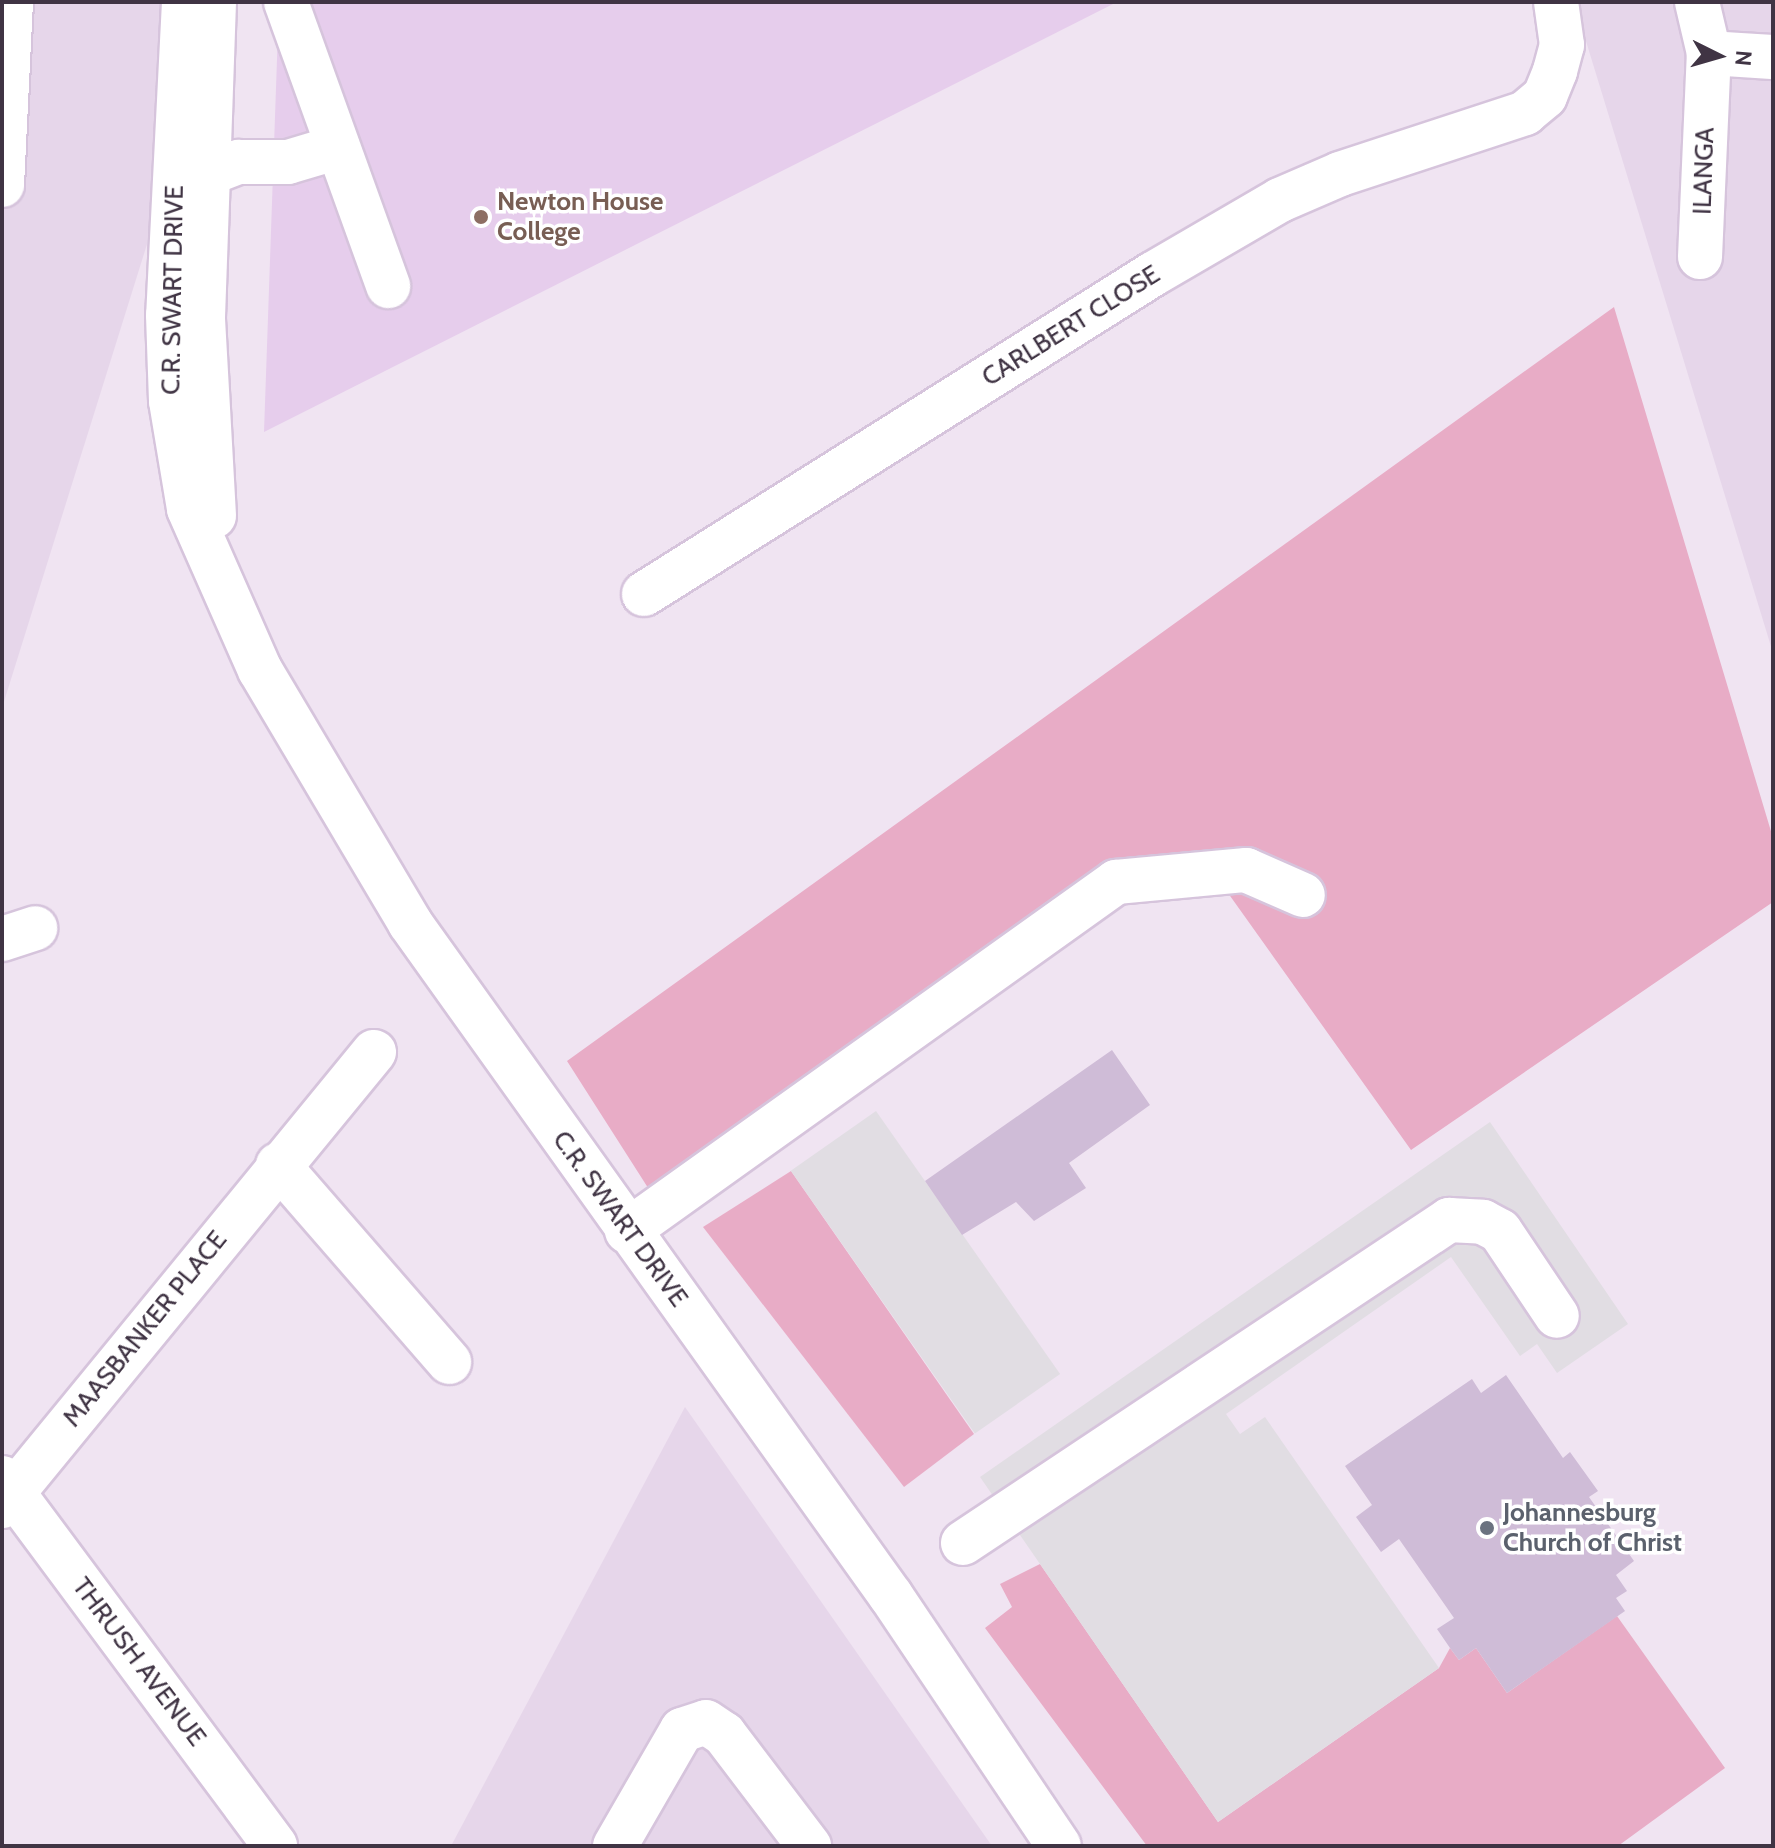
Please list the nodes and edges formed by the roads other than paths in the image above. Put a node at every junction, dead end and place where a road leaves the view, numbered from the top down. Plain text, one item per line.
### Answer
1 (11, 2) edge
2 (184, 2) edge
3 (214, 2) edge
4 (286, 2) edge
5 (1556, 2) edge
6 (1697, 2) edge
7 (1709, 53) junction
8 (1773, 57) edge
9 (209, 113) junction
10 (327, 151) junction
11 (207, 174) junction
12 (2, 185) edge
13 (1700, 257) dead end
14 (388, 286) dead end
15 (219, 570) junction
16 (644, 594) dead end
17 (1303, 895) dead end
18 (374, 1052) dead end
19 (278, 1165) junction
20 (627, 1231) junction
21 (1557, 1316) dead end
22 (449, 1362) dead end
23 (5, 1492) edge
24 (963, 1543) dead end
25 (275, 1846) edge
26 (615, 1846) edge
27 (809, 1846) edge
28 (1059, 1846) edge

1 - 12 street
2 - 15 street, C.R. SWART DRIVE
3 - 9 street, C.R. SWART DRIVE
4 - 10 street
5 - 16 street, CARLBERT CLOSE
6 - 7 street, ILANGA
7 - 8 street
7 - 13 street, ILANGA
9 - 10 street
9 - 11 street, C.R. SWART DRIVE
10 - 11 street
10 - 14 street
11 - 15 street, C.R. SWART DRIVE
15 - 20 street, C.R. SWART DRIVE
17 - 20 street
18 - 19 street, MAASBANKER PLACE
19 - 22 street
19 - 23 street, MAASBANKER PLACE
20 - 28 street, C.R. SWART DRIVE
21 - 24 street
23 - 25 street, THRUSH AVENUE
26 - 27 street

